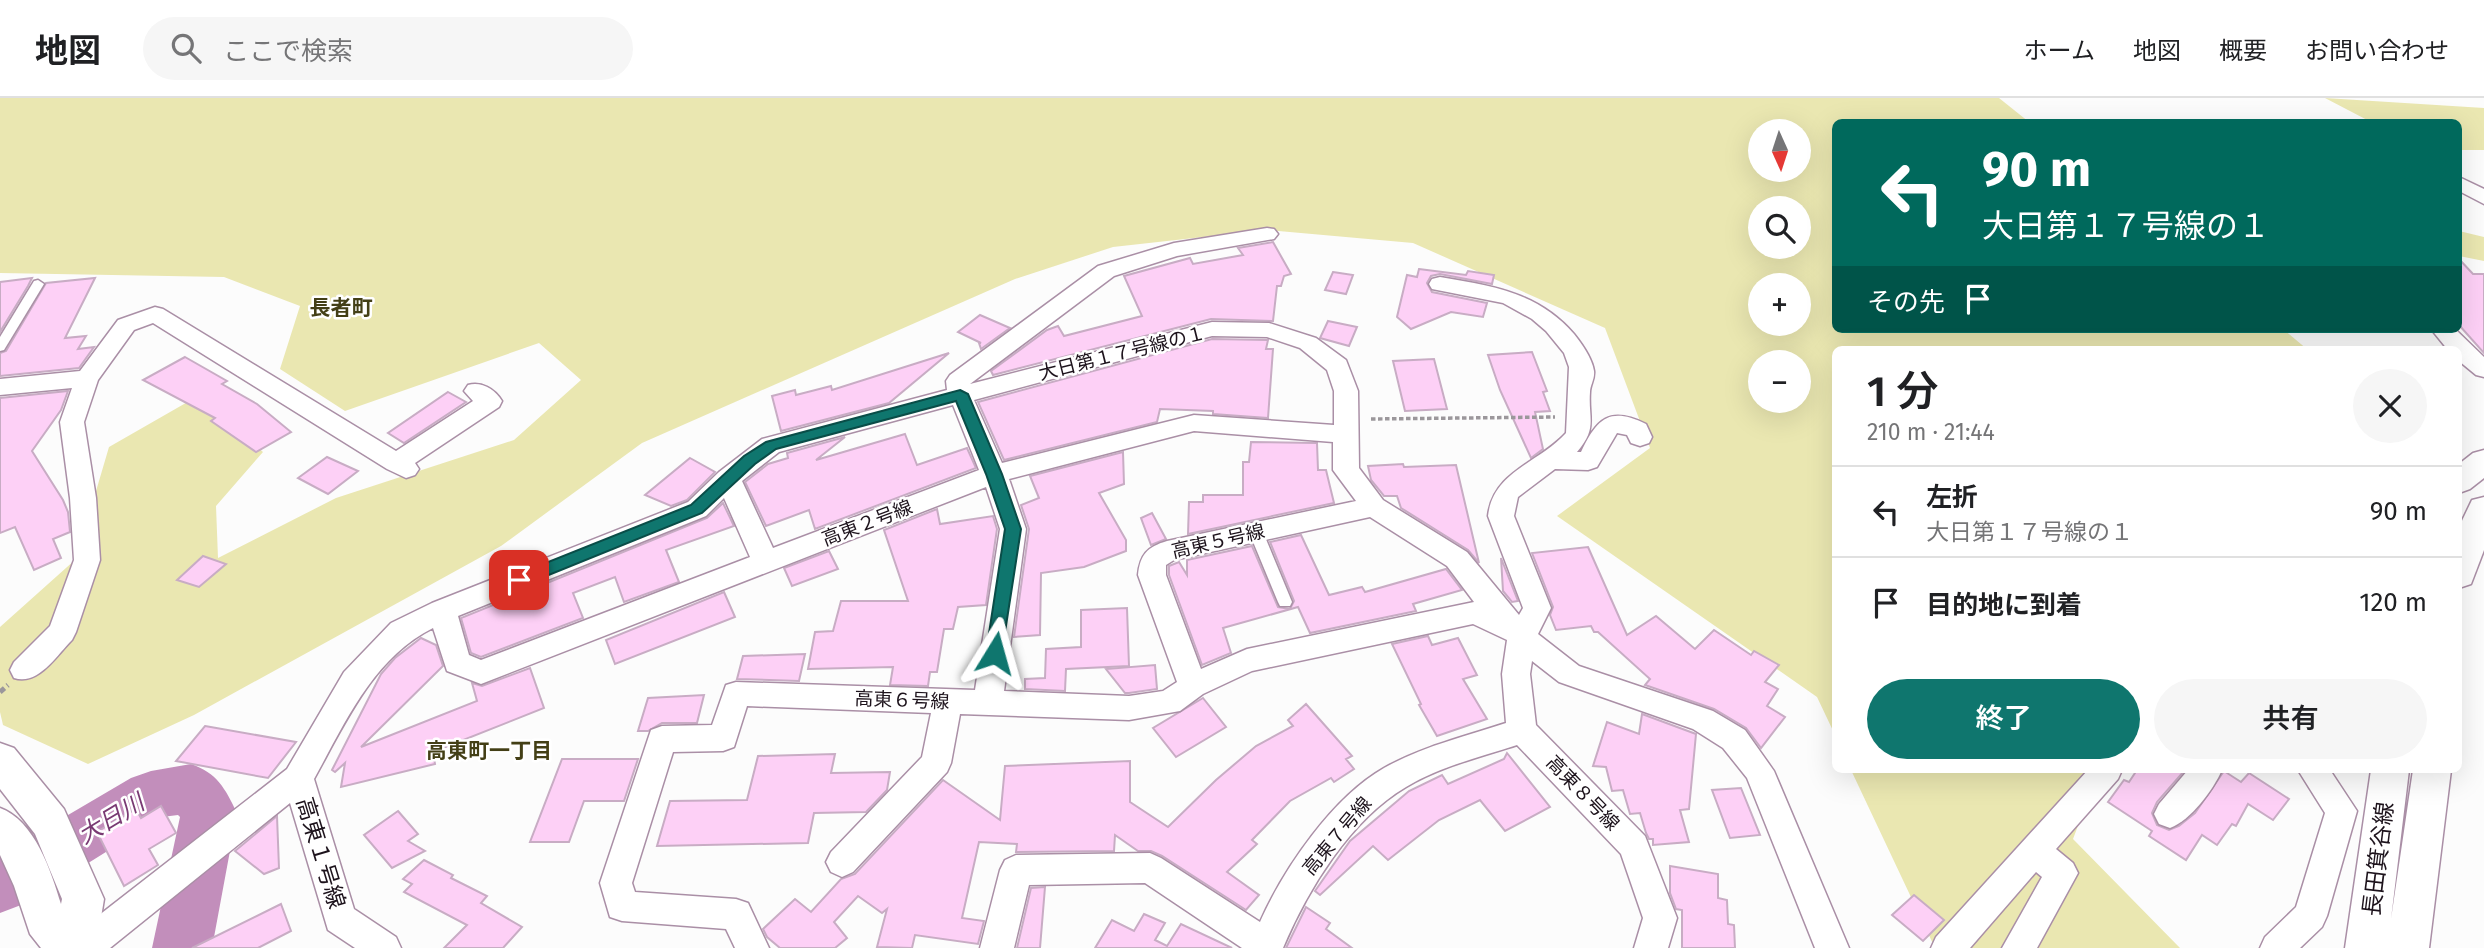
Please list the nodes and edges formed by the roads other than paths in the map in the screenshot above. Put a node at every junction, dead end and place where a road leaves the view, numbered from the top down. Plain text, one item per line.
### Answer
1 (2462, 185) edge
2 (2484, 199) edge
3 (2462, 204) edge
4 (1267, 234) dead end
5 (38, 284) dead end
6 (1440, 284) dead end
7 (0, 347) edge
8 (2462, 352) edge
9 (2484, 369) edge
10 (87, 378) junction
11 (0, 387) edge
12 (476, 391) dead end
13 (960, 394) junction
14 (1354, 427) junction
15 (1640, 437) dead end
16 (1550, 460) junction
17 (2484, 461) edge
18 (994, 474) junction
19 (728, 478) junction
20 (2462, 479) edge
21 (1374, 507) junction
22 (2484, 509) edge
23 (1256, 532) junction
24 (766, 562) junction
25 (2462, 566) edge
26 (1285, 602) dead end
27 (442, 611) junction
28 (1522, 637) junction
29 (24, 670) dead end
30 (1193, 687) junction
31 (948, 701) junction
32 (988, 703) junction
33 (1522, 730) junction
34 (0, 760) edge
35 (2103, 773) edge
36 (2204, 773) edge
37 (2309, 773) edge
38 (2390, 773) edge
39 (2432, 773) edge
40 (297, 779) junction
41 (2170, 814) dead end
42 (7, 834) edge
43 (2034, 851) junction
44 (842, 862) dead end
45 (1266, 946) edge
46 (68, 948) edge
47 (75, 948) edge
48 (83, 948) edge
49 (384, 948) edge
50 (752, 948) edge
51 (997, 948) edge
52 (1651, 948) edge
53 (1832, 948) edge
54 (1948, 948) edge
55 (2019, 948) edge
56 (2277, 948) edge
57 (2366, 948) edge
58 (2409, 948) edge

1 - 2 street
2 - 3 street
4 - 13 street
5 - 7 lane
6 - 16 street
8 - 9 street
10 - 11 street
10 - 12 street
10 - 29 street
13 - 14 street, 大日第１７号線の１
13 - 18 street
13 - 19 street, 大日第１７号線の１
14 - 18 street, 高東２号線
14 - 21 street, 大日第１７号線の１
15 - 16 street
16 - 28 street
17 - 20 street
18 - 24 street, 高東２号線
18 - 32 street
19 - 24 street
19 - 27 street, 大日第１７号線の１
21 - 23 street, 高東５号線
21 - 28 street, 大日第１７号線の１
22 - 25 street
23 - 26 lane
23 - 30 street, 高東５号線
24 - 27 street, 高東２号線
27 - 40 street, 大日第１７号線の１
28 - 30 street, 高東６号線
28 - 33 street
28 - 53 street, 大日第１７号線の１
30 - 32 street, 高東６号線
31 - 32 street, 高東６号線
31 - 44 street
31 - 50 street, 高東６号線
33 - 45 street, 高東７号線
33 - 52 street, 高東８号線
34 - 47 street
35 - 43 street
36 - 41 street
37 - 56 street
38 - 57 street, 長田箕谷線
39 - 58 street, 長田箕谷線
40 - 48 street
40 - 49 street, 高東１号線
42 - 46 street
43 - 54 street
43 - 55 street
45 - 51 street

